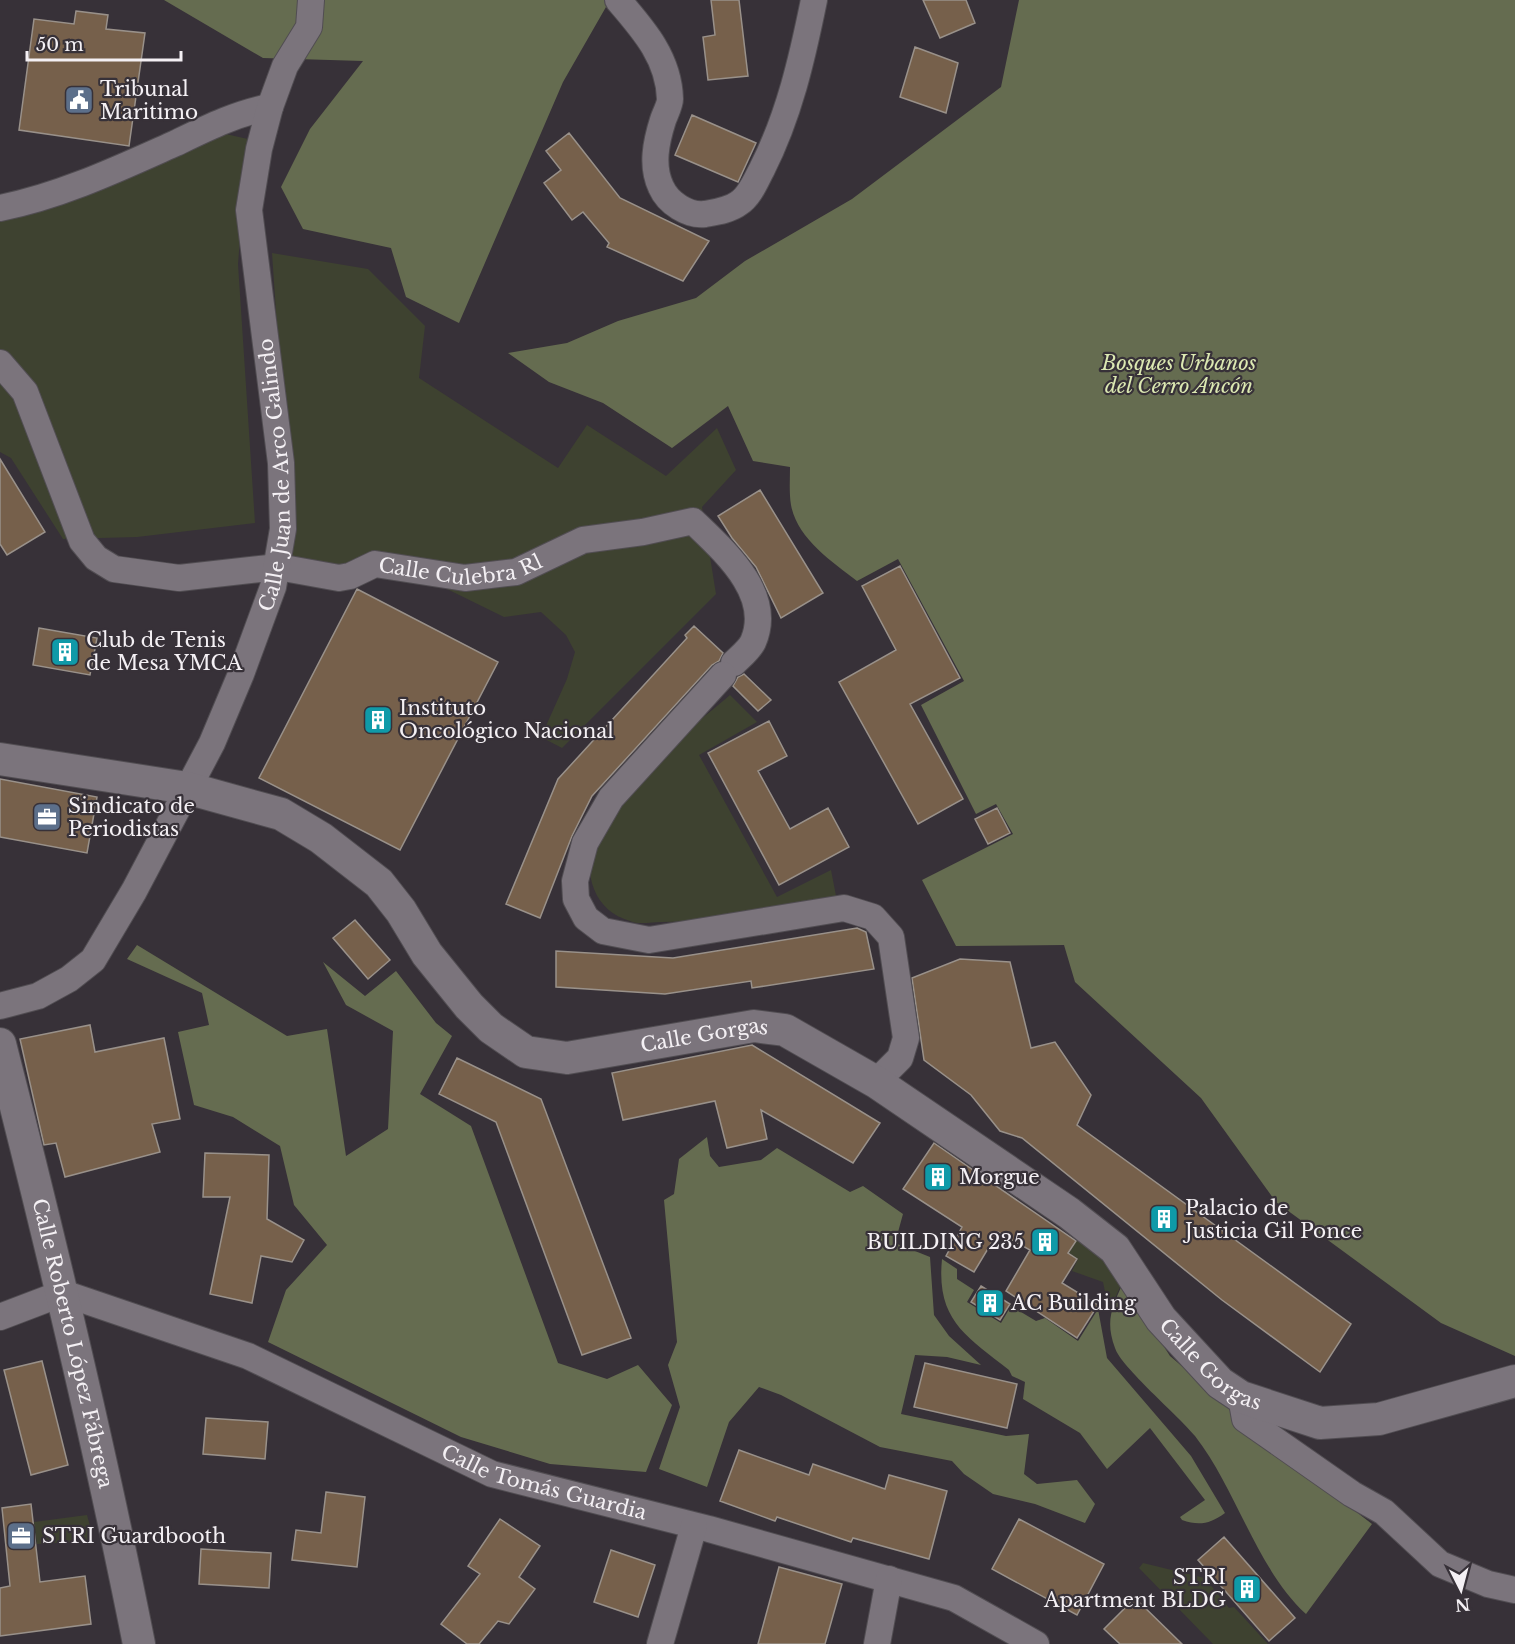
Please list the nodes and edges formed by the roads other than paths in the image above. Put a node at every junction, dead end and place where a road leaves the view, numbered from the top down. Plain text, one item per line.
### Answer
1 (311, 0) edge
2 (618, 0) edge
3 (814, 0) edge
4 (270, 107) junction
5 (0, 208) edge
6 (0, 363) edge
7 (278, 567) junction
8 (0, 759) edge
9 (187, 788) junction
10 (0, 1006) edge
11 (0, 1044) edge
12 (876, 1082) junction
13 (63, 1293) junction
14 (0, 1317) edge
15 (1515, 1381) edge
16 (1241, 1397) junction
17 (694, 1526) junction
18 (890, 1579) junction
19 (1515, 1590) edge
20 (139, 1644) edge
21 (660, 1644) edge
22 (877, 1644) edge
23 (1036, 1644) edge

1 - 4 street, Calle Juan de Arco Galindo
2 - 3 street
4 - 5 street
4 - 7 street, Calle Juan de Arco Galindo
6 - 7 street, Calle Culebra Rl
7 - 9 street, Calle Juan de Arco Galindo
7 - 12 street, Calle Culebra Rl
8 - 9 street, Calle Gorgas
9 - 10 street, Calle Juan de Arco Galindo
9 - 12 street, Calle Gorgas
11 - 13 street, Calle Roberto López Fábrega
12 - 16 street, Calle Gorgas
13 - 14 street
13 - 17 street, Calle Tomás Guardia
13 - 20 street, Calle Roberto López Fábrega
15 - 16 street, Calle Gorgas
16 - 19 street
17 - 18 street, Calle Tomás Guardia
17 - 21 street
18 - 22 street
18 - 23 street, Calle Tomás Guardia

